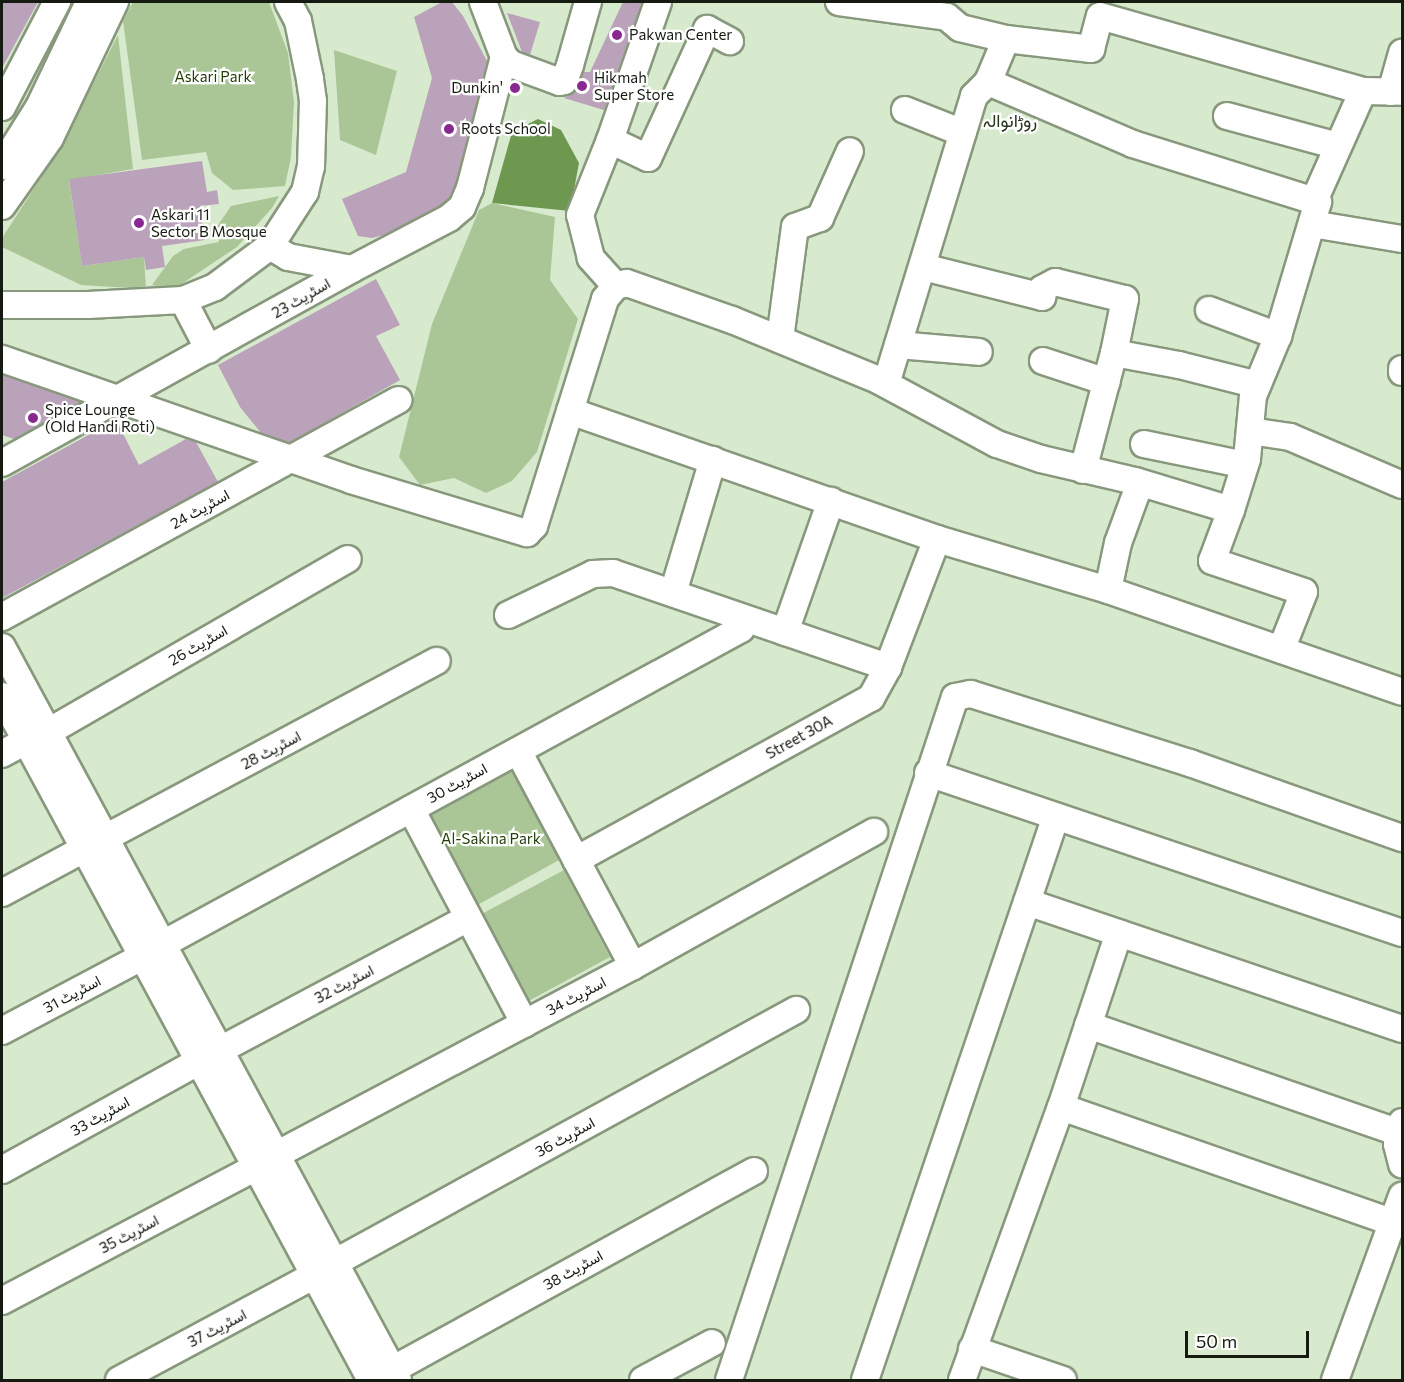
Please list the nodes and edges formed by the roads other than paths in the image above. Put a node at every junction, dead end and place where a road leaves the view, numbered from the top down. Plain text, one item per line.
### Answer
1 (57, 2) edge
2 (89, 2) edge
3 (115, 2) edge
4 (288, 2) edge
5 (483, 2) edge
6 (588, 2) edge
7 (657, 2) edge
8 (840, 2) edge
9 (955, 12) edge
10 (1006, 39) junction
11 (730, 41) dead end
12 (1402, 52) edge
13 (504, 57) junction
14 (988, 82) junction
15 (1363, 91) junction
16 (1397, 92) edge
17 (2, 107) edge
18 (905, 110) dead end
19 (1227, 116) dead end
20 (963, 133) junction
21 (610, 140) junction
22 (1338, 146) junction
23 (850, 151) dead end
24 (2, 166) edge
25 (2, 206) edge
26 (1313, 212) junction
27 (1402, 239) edge
28 (270, 246) junction
29 (923, 267) junction
30 (352, 269) junction
31 (616, 286) junction
32 (183, 300) junction
33 (2, 305) edge
34 (1209, 310) dead end
35 (1278, 336) junction
36 (780, 339) junction
37 (898, 345) junction
38 (209, 350) junction
39 (979, 352) dead end
40 (1114, 353) junction
41 (2, 359) edge
42 (1043, 361) dead end
43 (1107, 382) junction
44 (886, 384) junction
45 (1258, 385) junction
46 (116, 400) junction
47 (399, 400) dead end
48 (570, 411) junction
49 (1250, 431) junction
50 (1144, 444) dead end
51 (292, 459) junction
52 (713, 460) junction
53 (2, 463) edge
54 (1245, 465) junction
55 (1083, 470) junction
56 (1140, 483) junction
57 (1402, 485) edge
58 (831, 501) junction
59 (1231, 510) junction
60 (937, 538) junction
61 (348, 559) dead end
62 (1108, 590) junction
63 (673, 593) junction
64 (508, 615) dead end
65 (2, 617) edge
66 (747, 620) junction
67 (785, 632) junction
68 (2, 647) edge
69 (1281, 650) junction
70 (436, 661) dead end
71 (888, 668) junction
72 (1402, 692) edge
73 (2, 696) edge
74 (37, 736) junction
75 (518, 751) junction
76 (2, 754) edge
77 (928, 773) junction
78 (411, 809) junction
79 (1056, 816) junction
80 (874, 832) dead end
81 (1402, 838) edge
82 (95, 843) junction
83 (576, 860) junction
84 (2, 893) edge
85 (1027, 902) junction
86 (468, 918) junction
87 (1119, 933) junction
88 (1402, 933) edge
89 (153, 950) junction
90 (633, 966) junction
91 (796, 1010) dead end
92 (525, 1024) junction
93 (1088, 1026) junction
94 (1402, 1029) edge
95 (2, 1031) edge
96 (209, 1056) junction
97 (1061, 1107) junction
98 (1400, 1127) edge
99 (266, 1161) junction
100 (1402, 1164) edge
101 (2, 1170) edge
102 (754, 1171) dead end
103 (1402, 1196) edge
104 (1394, 1222) junction
105 (324, 1269) junction
106 (4, 1295) edge
107 (712, 1343) dead end
108 (972, 1349) junction
109 (380, 1378) edge
110 (119, 1380) edge
111 (643, 1380) edge
112 (729, 1380) edge
113 (865, 1380) edge
114 (962, 1380) edge
115 (1063, 1380) edge
116 (1335, 1380) edge

1 - 17 street
2 - 24 street
3 - 25 street
4 - 28 street
5 - 13 street
6 - 13 street
7 - 21 street
8 - 9 street
9 - 10 street
10 - 14 street
10 - 15 street
11 - 21 street
12 - 16 street
13 - 30 street, اسٹریٹ 23
14 - 20 street
14 - 26 street
15 - 16 street
15 - 22 street
18 - 20 street
19 - 22 street
20 - 29 street
21 - 31 street
22 - 26 street
23 - 36 street
26 - 27 street
26 - 35 street
28 - 30 street
28 - 32 street
29 - 37 street
29 - 40 street
30 - 38 street, اسٹریٹ 23
31 - 36 street
31 - 48 street
32 - 33 street
32 - 38 street
34 - 35 street
35 - 45 street
36 - 44 street
37 - 39 street
37 - 44 street
38 - 46 street, اسٹریٹ 23
40 - 43 street
40 - 45 street
41 - 46 street
42 - 43 street
43 - 55 street
44 - 55 street
45 - 49 street
46 - 51 street
46 - 53 street, اسٹریٹ 23
47 - 51 street, اسٹریٹ 24
48 - 51 street
48 - 52 street
49 - 54 street
49 - 57 street
50 - 54 street
51 - 65 street, اسٹریٹ 24
52 - 58 street
52 - 63 street
54 - 59 street
55 - 56 street
56 - 59 street
56 - 62 street
58 - 60 street
58 - 67 street
59 - 69 street
60 - 62 street
60 - 71 street, Street 30A
61 - 74 street, اسٹریٹ 26
62 - 69 street
63 - 64 street
63 - 66 street
66 - 67 street
66 - 75 street, اسٹریٹ 30
67 - 71 street
68 - 74 street
69 - 72 street
70 - 82 street, اسٹریٹ 28
71 - 83 street, Street 30A
73 - 74 street
74 - 76 street, اسٹریٹ 26
74 - 82 street
75 - 78 street, اسٹریٹ 30
75 - 83 street
77 - 79 street
77 - 81 street
77 - 112 street
78 - 86 street
78 - 89 street, اسٹریٹ 30
79 - 85 street
79 - 88 street
80 - 90 street, اسٹریٹ 34
82 - 84 street, اسٹریٹ 28
82 - 89 street
83 - 90 street
85 - 87 street
85 - 113 street
86 - 92 street
86 - 96 street, اسٹریٹ 32
87 - 93 street
87 - 94 street
89 - 95 street, اسٹریٹ 31
89 - 96 street
90 - 92 street, اسٹریٹ 34
91 - 105 street, اسٹریٹ 36
92 - 99 street, اسٹریٹ 34
93 - 97 street
93 - 98 street
96 - 99 street
96 - 101 street, اسٹریٹ 33
97 - 104 street
97 - 108 street
98 - 100 street
99 - 105 street
99 - 106 street, اسٹریٹ 35
102 - 109 street, اسٹریٹ 38
103 - 104 street
104 - 116 street
105 - 109 street
105 - 110 street, اسٹریٹ 37
107 - 111 street
108 - 114 street
108 - 115 street

